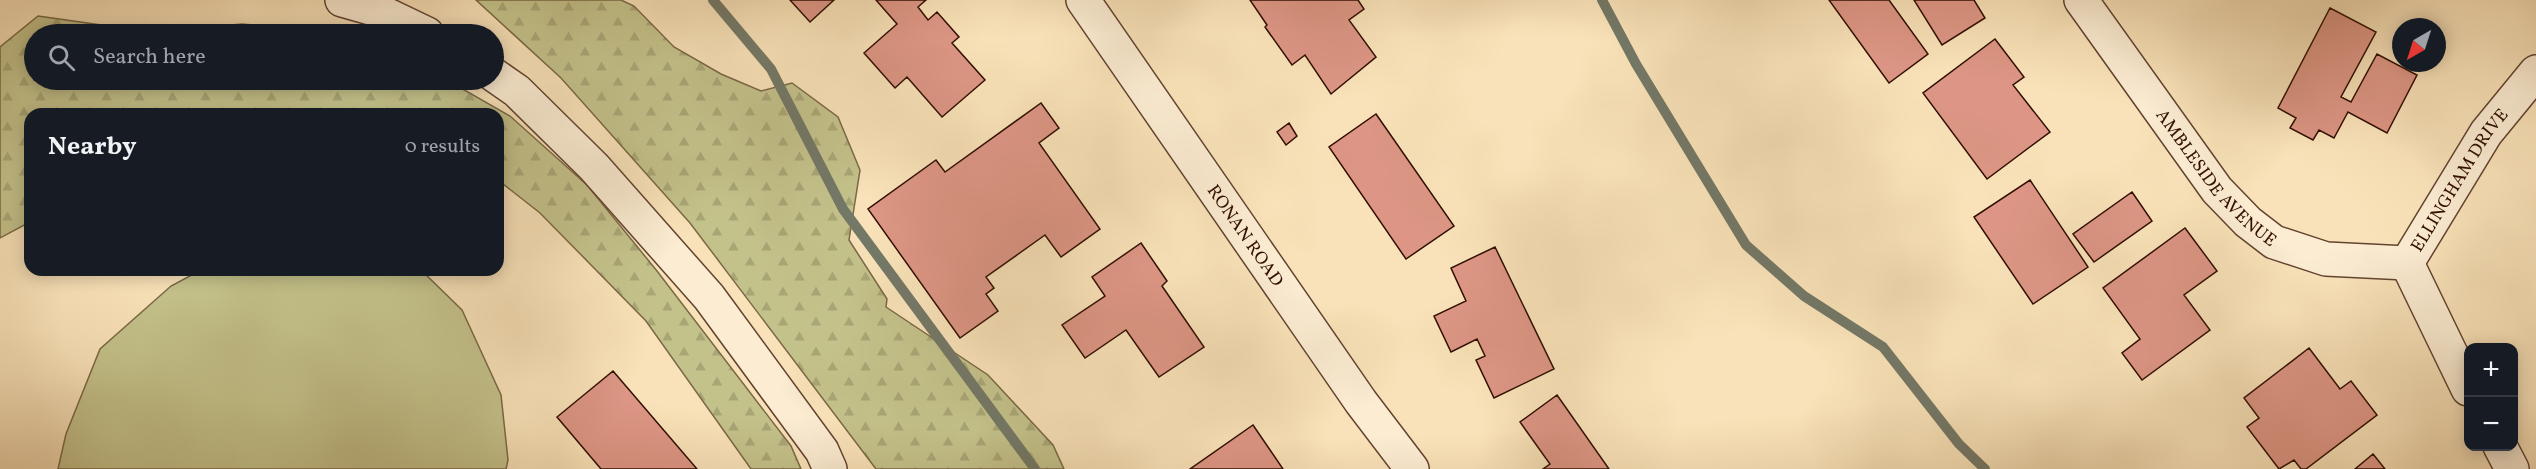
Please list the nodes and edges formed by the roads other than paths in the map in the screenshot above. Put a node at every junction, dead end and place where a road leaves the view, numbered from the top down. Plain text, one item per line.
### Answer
1 (342, 0) edge
2 (1083, 0) edge
3 (2080, 0) edge
4 (406, 24) edge
5 (2536, 72) edge
6 (504, 82) edge
7 (2407, 263) junction
8 (2464, 378) edge
9 (2502, 451) edge
10 (830, 469) edge
11 (1412, 469) edge
12 (2512, 469) edge

1 - 4 street
2 - 11 street, RONAN ROAD
3 - 7 street, AMBLESIDE AVENUE
5 - 7 street, ELLINGHAM DRIVE
6 - 10 street
7 - 8 street
9 - 12 street

